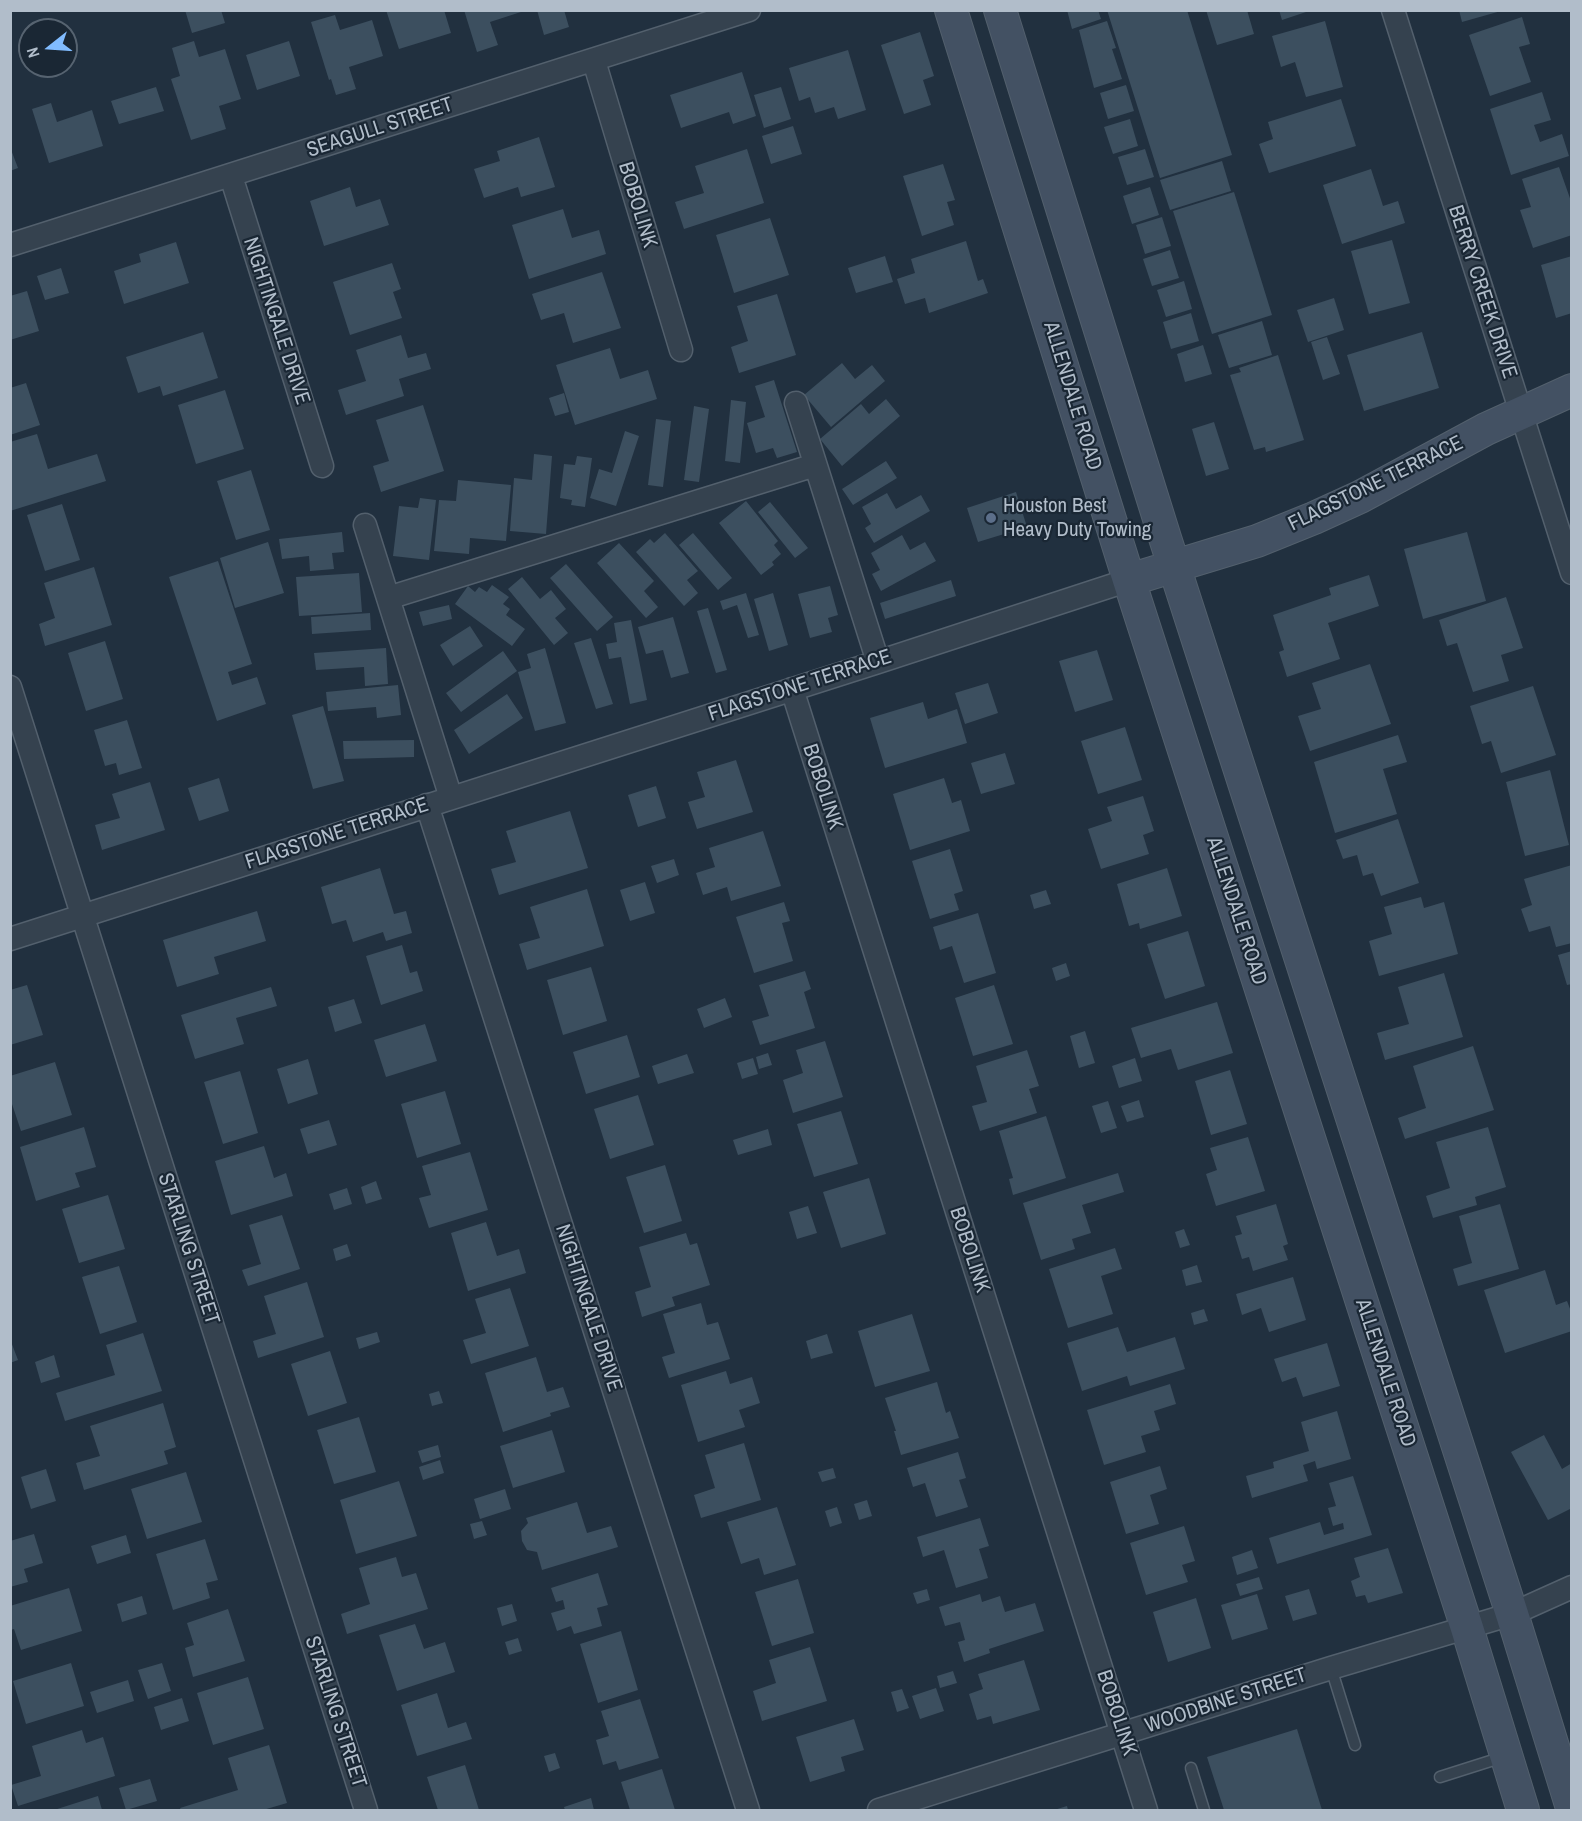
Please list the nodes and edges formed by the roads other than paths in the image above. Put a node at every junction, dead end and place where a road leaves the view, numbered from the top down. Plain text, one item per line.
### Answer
1 (749, 10) edge
2 (951, 10) edge
3 (1000, 10) edge
4 (1393, 10) edge
5 (594, 61) junction
6 (231, 176) junction
7 (1066, 217) junction
8 (1020, 231) junction
9 (10, 245) edge
10 (681, 350) dead end
11 (1572, 390) edge
12 (796, 403) dead end
13 (1521, 414) junction
14 (815, 465) junction
15 (322, 466) dead end
16 (365, 525) dead end
17 (1174, 565) junction
18 (1572, 573) edge
19 (1129, 579) junction
20 (388, 598) junction
21 (878, 662) junction
22 (10, 687) edge
23 (792, 689) junction
24 (451, 798) junction
25 (427, 805) junction
26 (82, 916) junction
27 (1289, 917) junction
28 (1242, 931) junction
29 (10, 939) edge
30 (1400, 1265) junction
31 (1354, 1278) junction
32 (1572, 1587) edge
33 (1512, 1614) junction
34 (1467, 1628) junction
35 (1331, 1668) junction
36 (1122, 1735) junction
37 (1355, 1745) dead end
38 (1506, 1756) junction
39 (1191, 1768) dead end
40 (1440, 1777) dead end
41 (1572, 1808) edge
42 (366, 1810) edge
43 (748, 1810) edge
44 (879, 1810) edge
45 (1146, 1810) edge
46 (1204, 1810) edge
47 (1522, 1810) edge

1 - 5 street, SEAGULL STREET
2 - 8 main road, ALLENDALE ROAD
3 - 7 main road
4 - 13 street, BERRY CREEK DRIVE
5 - 6 street, SEAGULL STREET
5 - 10 street, BOBOLINK
6 - 9 street, SEAGULL STREET
6 - 15 street, NIGHTINGALE DRIVE
7 - 8 main road
7 - 17 main road
8 - 19 main road, ALLENDALE ROAD
11 - 13 main road, FLAGSTONE TERRACE
12 - 14 street
13 - 17 main road, FLAGSTONE TERRACE
13 - 18 street, BERRY CREEK DRIVE
14 - 20 street
14 - 21 street
16 - 20 street
17 - 19 main road, FLAGSTONE TERRACE
17 - 27 main road
19 - 21 street, FLAGSTONE TERRACE
19 - 28 main road, ALLENDALE ROAD
20 - 24 street
21 - 23 street, FLAGSTONE TERRACE
22 - 26 street, STARLING STREET
23 - 24 street, FLAGSTONE TERRACE
23 - 36 street, BOBOLINK
24 - 25 street, FLAGSTONE TERRACE
25 - 26 street, FLAGSTONE TERRACE
25 - 43 street, NIGHTINGALE DRIVE
26 - 29 street, FLAGSTONE TERRACE
26 - 42 street, STARLING STREET
27 - 28 main road
27 - 30 main road
28 - 31 main road, ALLENDALE ROAD
30 - 31 main road
30 - 33 main road
31 - 34 main road, ALLENDALE ROAD
32 - 33 street, WOODBINE STREET
33 - 34 street, WOODBINE STREET
33 - 41 main road
34 - 35 street, WOODBINE STREET
34 - 38 main road, ALLENDALE ROAD
35 - 36 street, WOODBINE STREET
35 - 37 lane
36 - 44 street, WOODBINE STREET
36 - 45 street, BOBOLINK
38 - 40 lane
38 - 47 main road, ALLENDALE ROAD
39 - 46 lane

